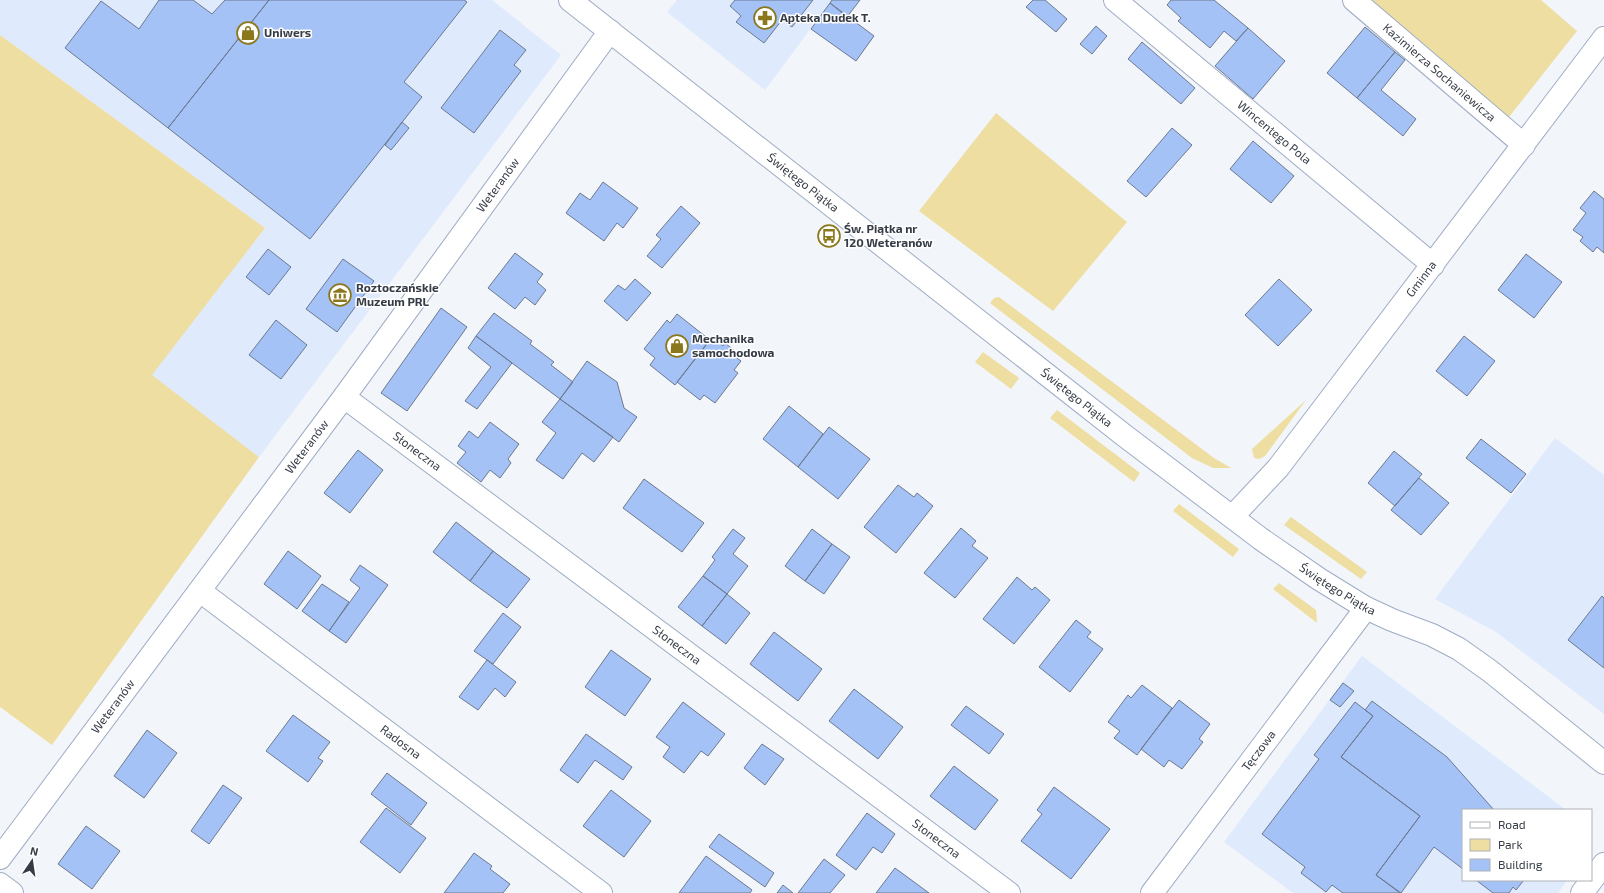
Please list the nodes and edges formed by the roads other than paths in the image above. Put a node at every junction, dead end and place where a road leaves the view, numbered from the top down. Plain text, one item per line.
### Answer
1 (570, 0) edge
2 (1116, 0) edge
3 (1354, 0) edge
4 (610, 32) junction
5 (1604, 38) edge
6 (1524, 145) junction
7 (1433, 265) junction
8 (344, 397) junction
9 (1233, 516) junction
10 (200, 591) junction
11 (1366, 608) junction
12 (1604, 763) edge
13 (0, 858) edge
14 (1604, 864) edge
15 (1592, 880) edge
16 (1591, 881) edge
17 (0, 884) edge
18 (12, 893) edge
19 (601, 893) edge
20 (1009, 893) edge
21 (1152, 893) edge
22 (1582, 893) edge

1 - 4 street, Świętego Piątka
2 - 7 street, Wincentego Pola
3 - 6 street, Kazimierza Sochaniewicza
4 - 8 street, Weteranów
4 - 9 street, Świętego Piątka
5 - 6 street, Gminna
6 - 7 street, Gminna
7 - 9 street, Gminna
8 - 10 street, Weteranów
8 - 20 street, Słoneczna
9 - 11 street, Świętego Piątka
10 - 13 street, Weteranów
10 - 19 street, Radosna
11 - 12 street, Świętego Piątka
11 - 21 street, Tęczowa
14 - 15 street
16 - 22 street
17 - 18 street

